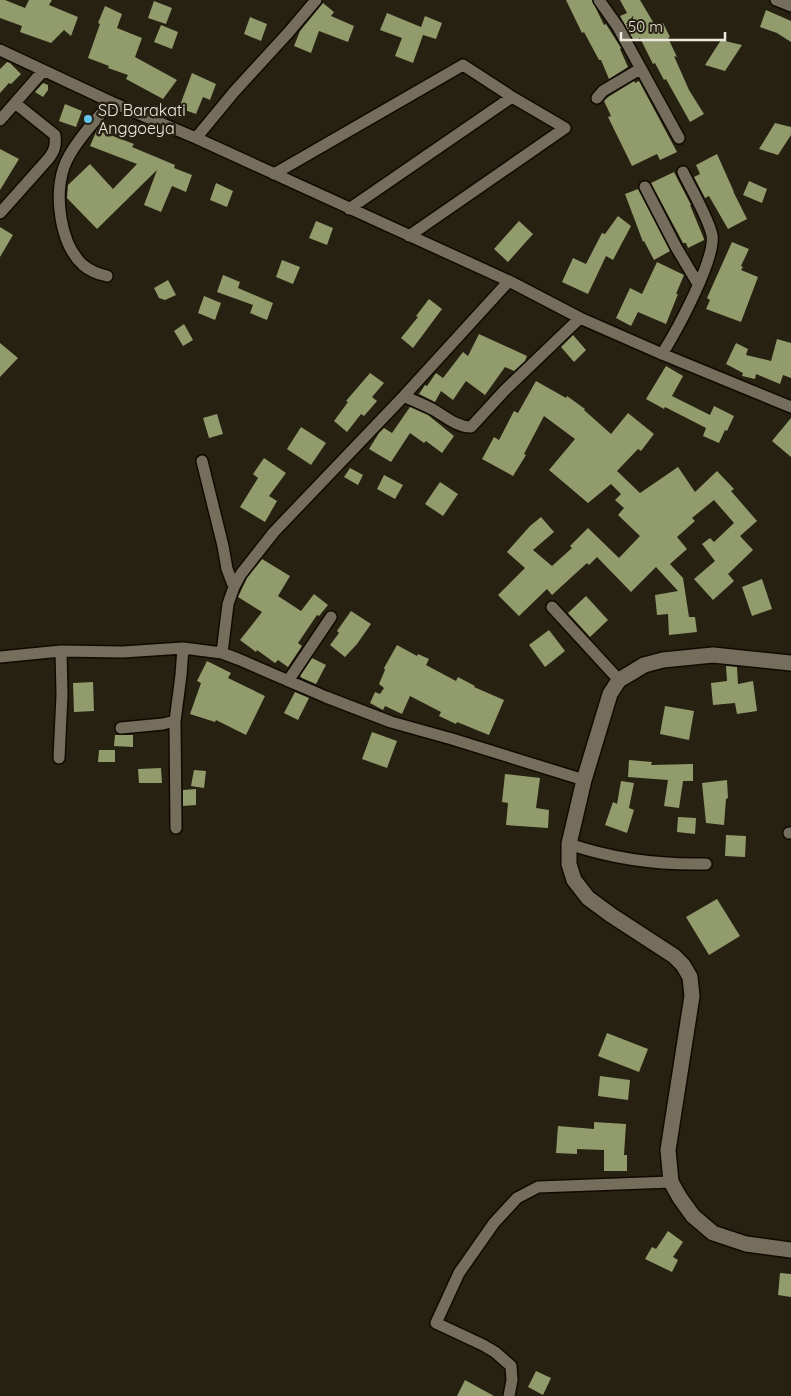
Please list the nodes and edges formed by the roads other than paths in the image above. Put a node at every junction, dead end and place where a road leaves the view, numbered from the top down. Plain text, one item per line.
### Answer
1 (316, 0) edge
2 (599, 0) edge
3 (776, 0) edge
4 (791, 6) edge
5 (0, 50) edge
6 (640, 69) junction
7 (43, 71) junction
8 (512, 97) junction
9 (596, 98) dead end
10 (111, 102) junction
11 (15, 103) junction
12 (0, 120) edge
13 (196, 138) junction
14 (679, 138) dead end
15 (683, 172) dead end
16 (274, 174) junction
17 (645, 187) dead end
18 (349, 209) junction
19 (0, 213) edge
20 (409, 236) junction
21 (108, 276) dead end
22 (509, 281) junction
23 (698, 284) junction
24 (580, 318) junction
25 (662, 354) junction
26 (404, 396) junction
27 (791, 407) edge
28 (202, 461) dead end
29 (234, 587) junction
30 (552, 607) dead end
31 (331, 617) dead end
32 (183, 648) junction
33 (61, 651) junction
34 (222, 654) junction
35 (0, 657) edge
36 (791, 663) edge
37 (288, 680) junction
38 (619, 680) junction
39 (175, 721) junction
40 (121, 728) dead end
41 (59, 758) dead end
42 (584, 780) junction
43 (176, 828) dead end
44 (569, 844) junction
45 (706, 864) dead end
46 (671, 1182) junction
47 (791, 1250) edge
48 (509, 1396) edge

1 - 13 street
2 - 6 street
3 - 4 street
5 - 7 street
6 - 9 street
6 - 14 street
7 - 10 street
7 - 11 street
8 - 16 street
8 - 18 street
8 - 20 street
10 - 13 street
10 - 21 street
11 - 12 street
11 - 19 street
13 - 16 street
15 - 23 street
16 - 18 street
17 - 23 street
18 - 20 street
20 - 22 street
22 - 24 street
22 - 26 street
23 - 25 street
24 - 25 street
24 - 26 street
25 - 27 street
26 - 29 street
28 - 29 street
29 - 34 street
30 - 38 street
31 - 37 street
32 - 33 street
32 - 34 street
32 - 39 street
33 - 35 street
33 - 41 street
34 - 37 street
36 - 38 street
37 - 42 street
38 - 42 street
39 - 40 street
39 - 43 street
42 - 44 street
44 - 45 street
44 - 46 street
46 - 47 street
46 - 48 street

